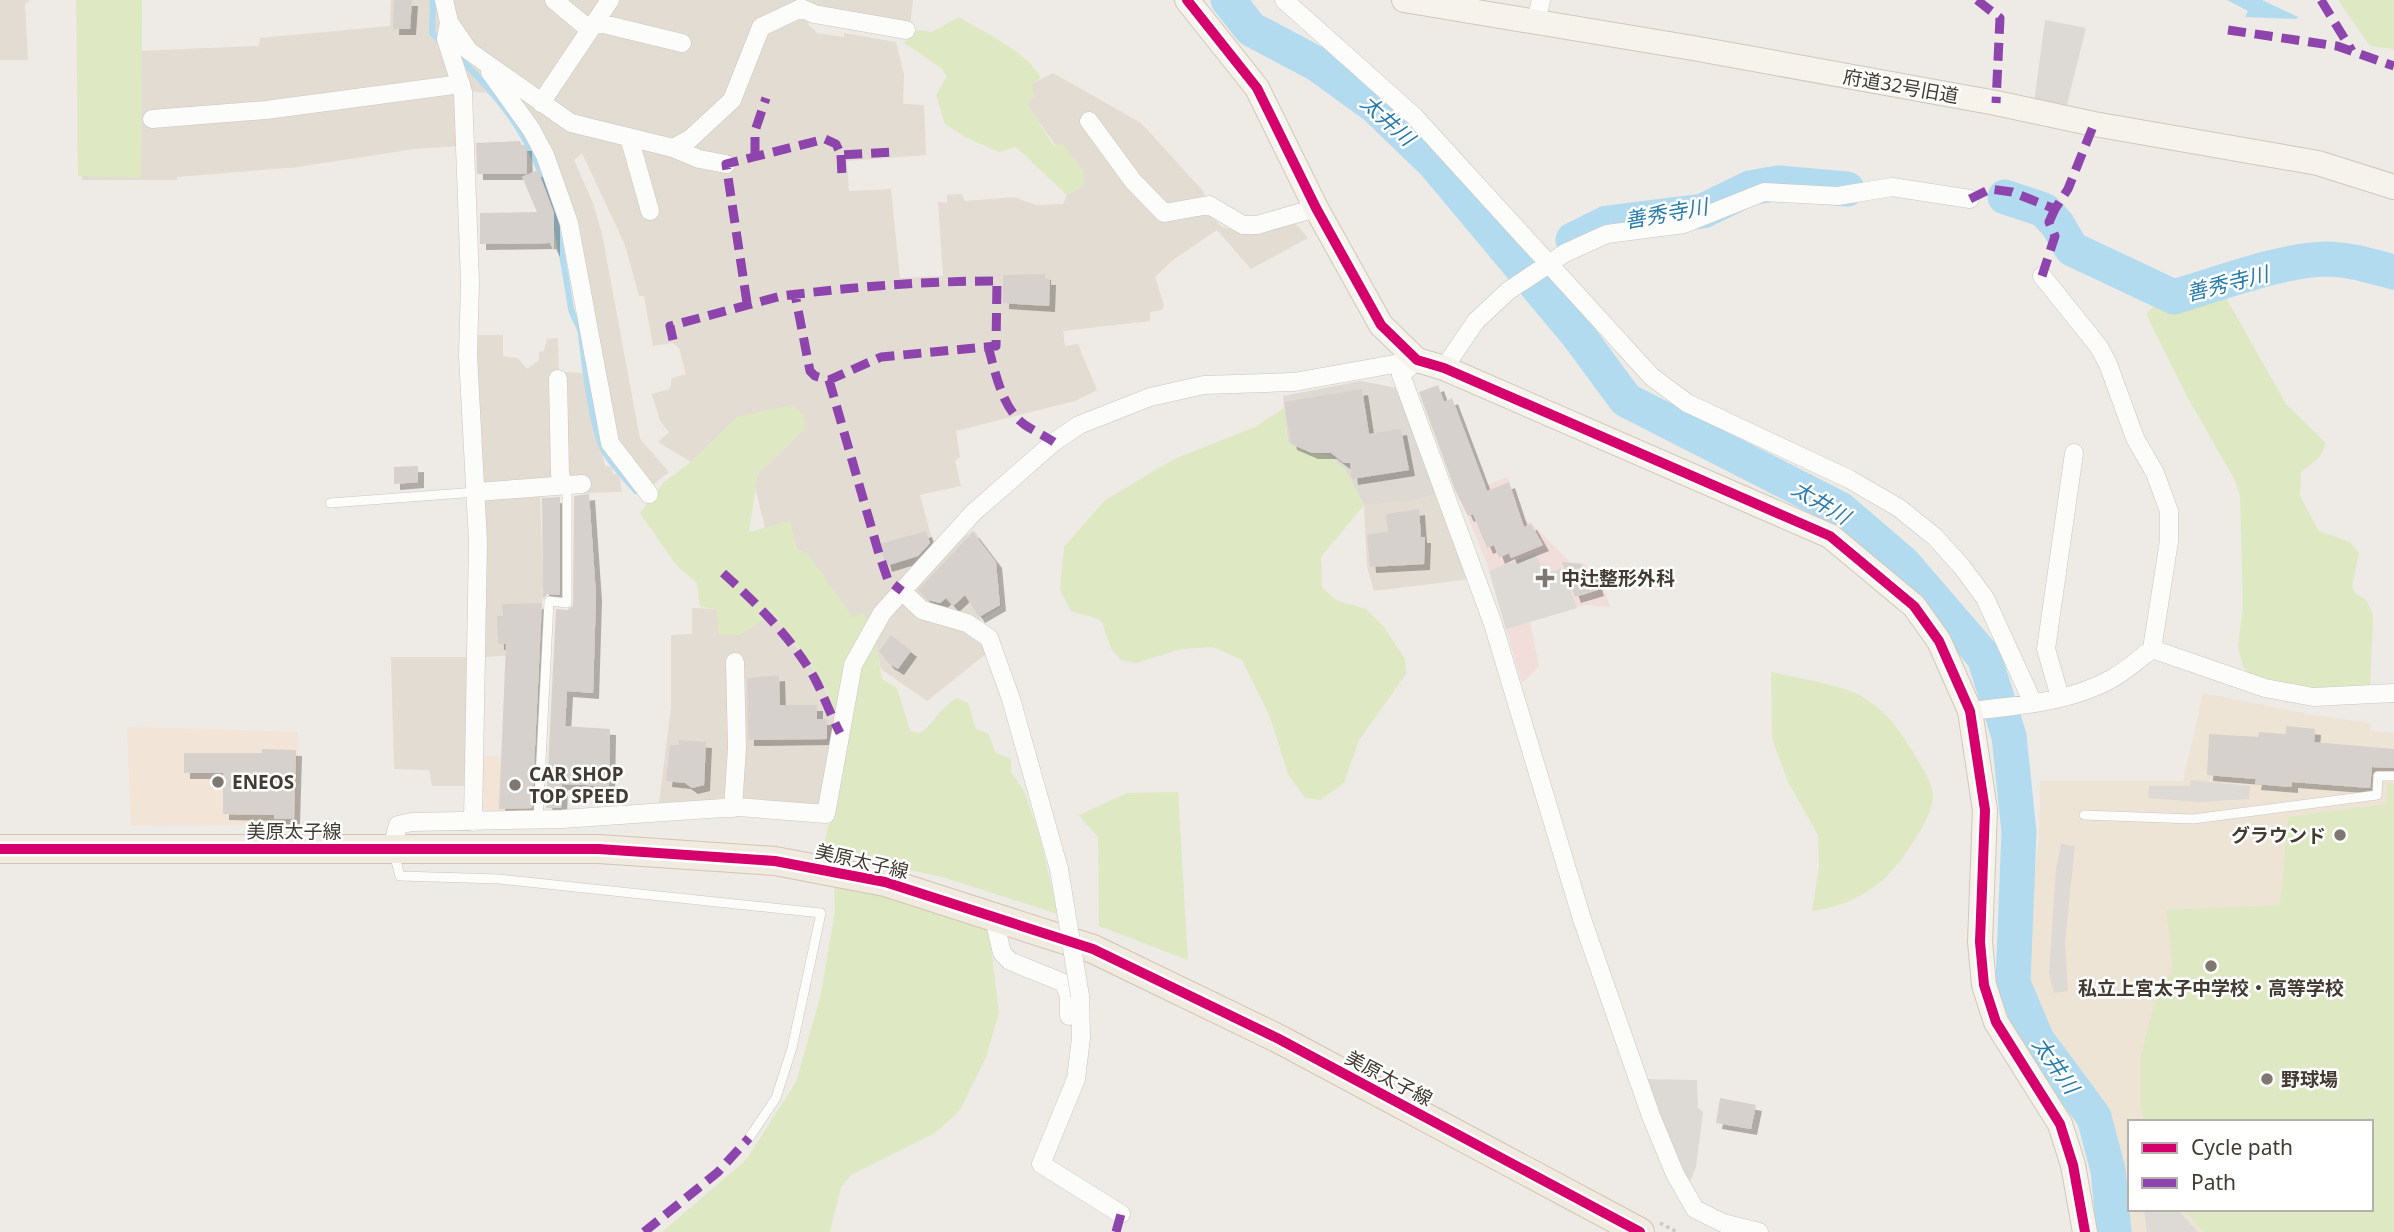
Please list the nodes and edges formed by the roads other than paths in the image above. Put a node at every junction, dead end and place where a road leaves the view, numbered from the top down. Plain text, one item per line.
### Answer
1 (443, 0) edge
2 (554, 0) edge
3 (610, 0) edge
4 (1187, 0) edge
5 (1284, 0) edge
6 (1404, 0) edge
7 (791, 6) edge
8 (1488, 7) edge
9 (1538, 11) edge
10 (449, 22) junction
11 (593, 26) junction
12 (905, 30) dead end
13 (677, 37) dead end
14 (487, 65) junction
15 (461, 84) junction
16 (541, 103) junction
17 (152, 118) dead end
18 (1089, 121) dead end
19 (629, 137) junction
20 (673, 148) junction
21 (726, 164) dead end
22 (2394, 187) edge
23 (1970, 200) dead end
24 (1316, 208) junction
25 (650, 211) dead end
26 (1548, 267) junction
27 (2042, 276) dead end
28 (1418, 360) junction
29 (1444, 368) junction
30 (558, 379) dead end
31 (2074, 453) dead end
32 (570, 485) junction
33 (477, 492) junction
34 (649, 494) dead end
35 (330, 503) dead end
36 (902, 591) junction
37 (2152, 649) junction
38 (735, 662) dead end
39 (2394, 693) edge
40 (2060, 697) junction
41 (2031, 704) junction
42 (1974, 711) junction
43 (2394, 776) edge
44 (733, 808) junction
45 (2084, 815) dead end
46 (538, 820) junction
47 (473, 822) junction
48 (392, 848) junction
49 (0, 849) edge
50 (993, 915) junction
51 (1079, 1059) junction
52 (748, 1138) dead end
53 (1121, 1214) dead end
54 (1640, 1232) edge
55 (1759, 1232) edge
56 (2085, 1232) edge

1 - 10 street
2 - 11 street
3 - 11 street
4 - 24 street
5 - 26 street
6 - 8 street, 府道32号旧道
7 - 12 street
7 - 20 street
8 - 9 street, 府道32号旧道
9 - 22 street, 府道32号旧道
10 - 14 street
10 - 15 street
11 - 13 street
11 - 16 street
14 - 16 street
14 - 34 street
15 - 17 street
15 - 33 street
16 - 19 street
18 - 24 street
19 - 20 street
19 - 25 street
20 - 21 street
23 - 26 street
24 - 28 street
26 - 29 street
26 - 41 street
27 - 37 street
28 - 29 street
28 - 36 street
28 - 55 street
29 - 42 street
30 - 32 street
31 - 40 street
32 - 33 street
32 - 46 lane
33 - 35 lane
33 - 47 street
36 - 44 street
36 - 51 street, bridge
37 - 39 street
37 - 40 street
38 - 44 street
40 - 41 street
41 - 42 street
42 - 56 street
43 - 45 lane
44 - 46 street
46 - 47 street
47 - 48 street
48 - 49 main road, 美原太子線
48 - 50 main road, 美原太子線
48 - 52 lane
50 - 51 street
50 - 54 main road, 美原太子線
51 - 53 street

